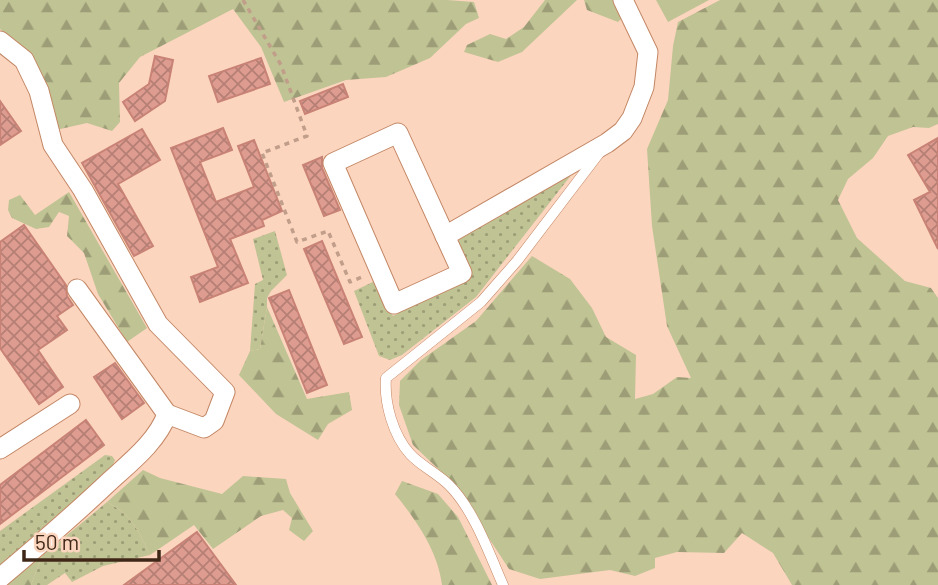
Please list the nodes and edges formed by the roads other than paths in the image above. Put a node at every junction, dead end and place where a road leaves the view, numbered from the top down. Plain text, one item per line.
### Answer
1 (623, 0) edge
2 (0, 41) edge
3 (607, 143) junction
4 (445, 236) junction
5 (77, 289) dead end
6 (70, 404) dead end
7 (167, 414) junction
8 (0, 449) edge
9 (0, 578) edge
10 (503, 585) edge

1 - 3 street
2 - 7 street
3 - 4 street
3 - 10 lane
4 - 4 street
5 - 7 street
6 - 8 street
7 - 9 street

